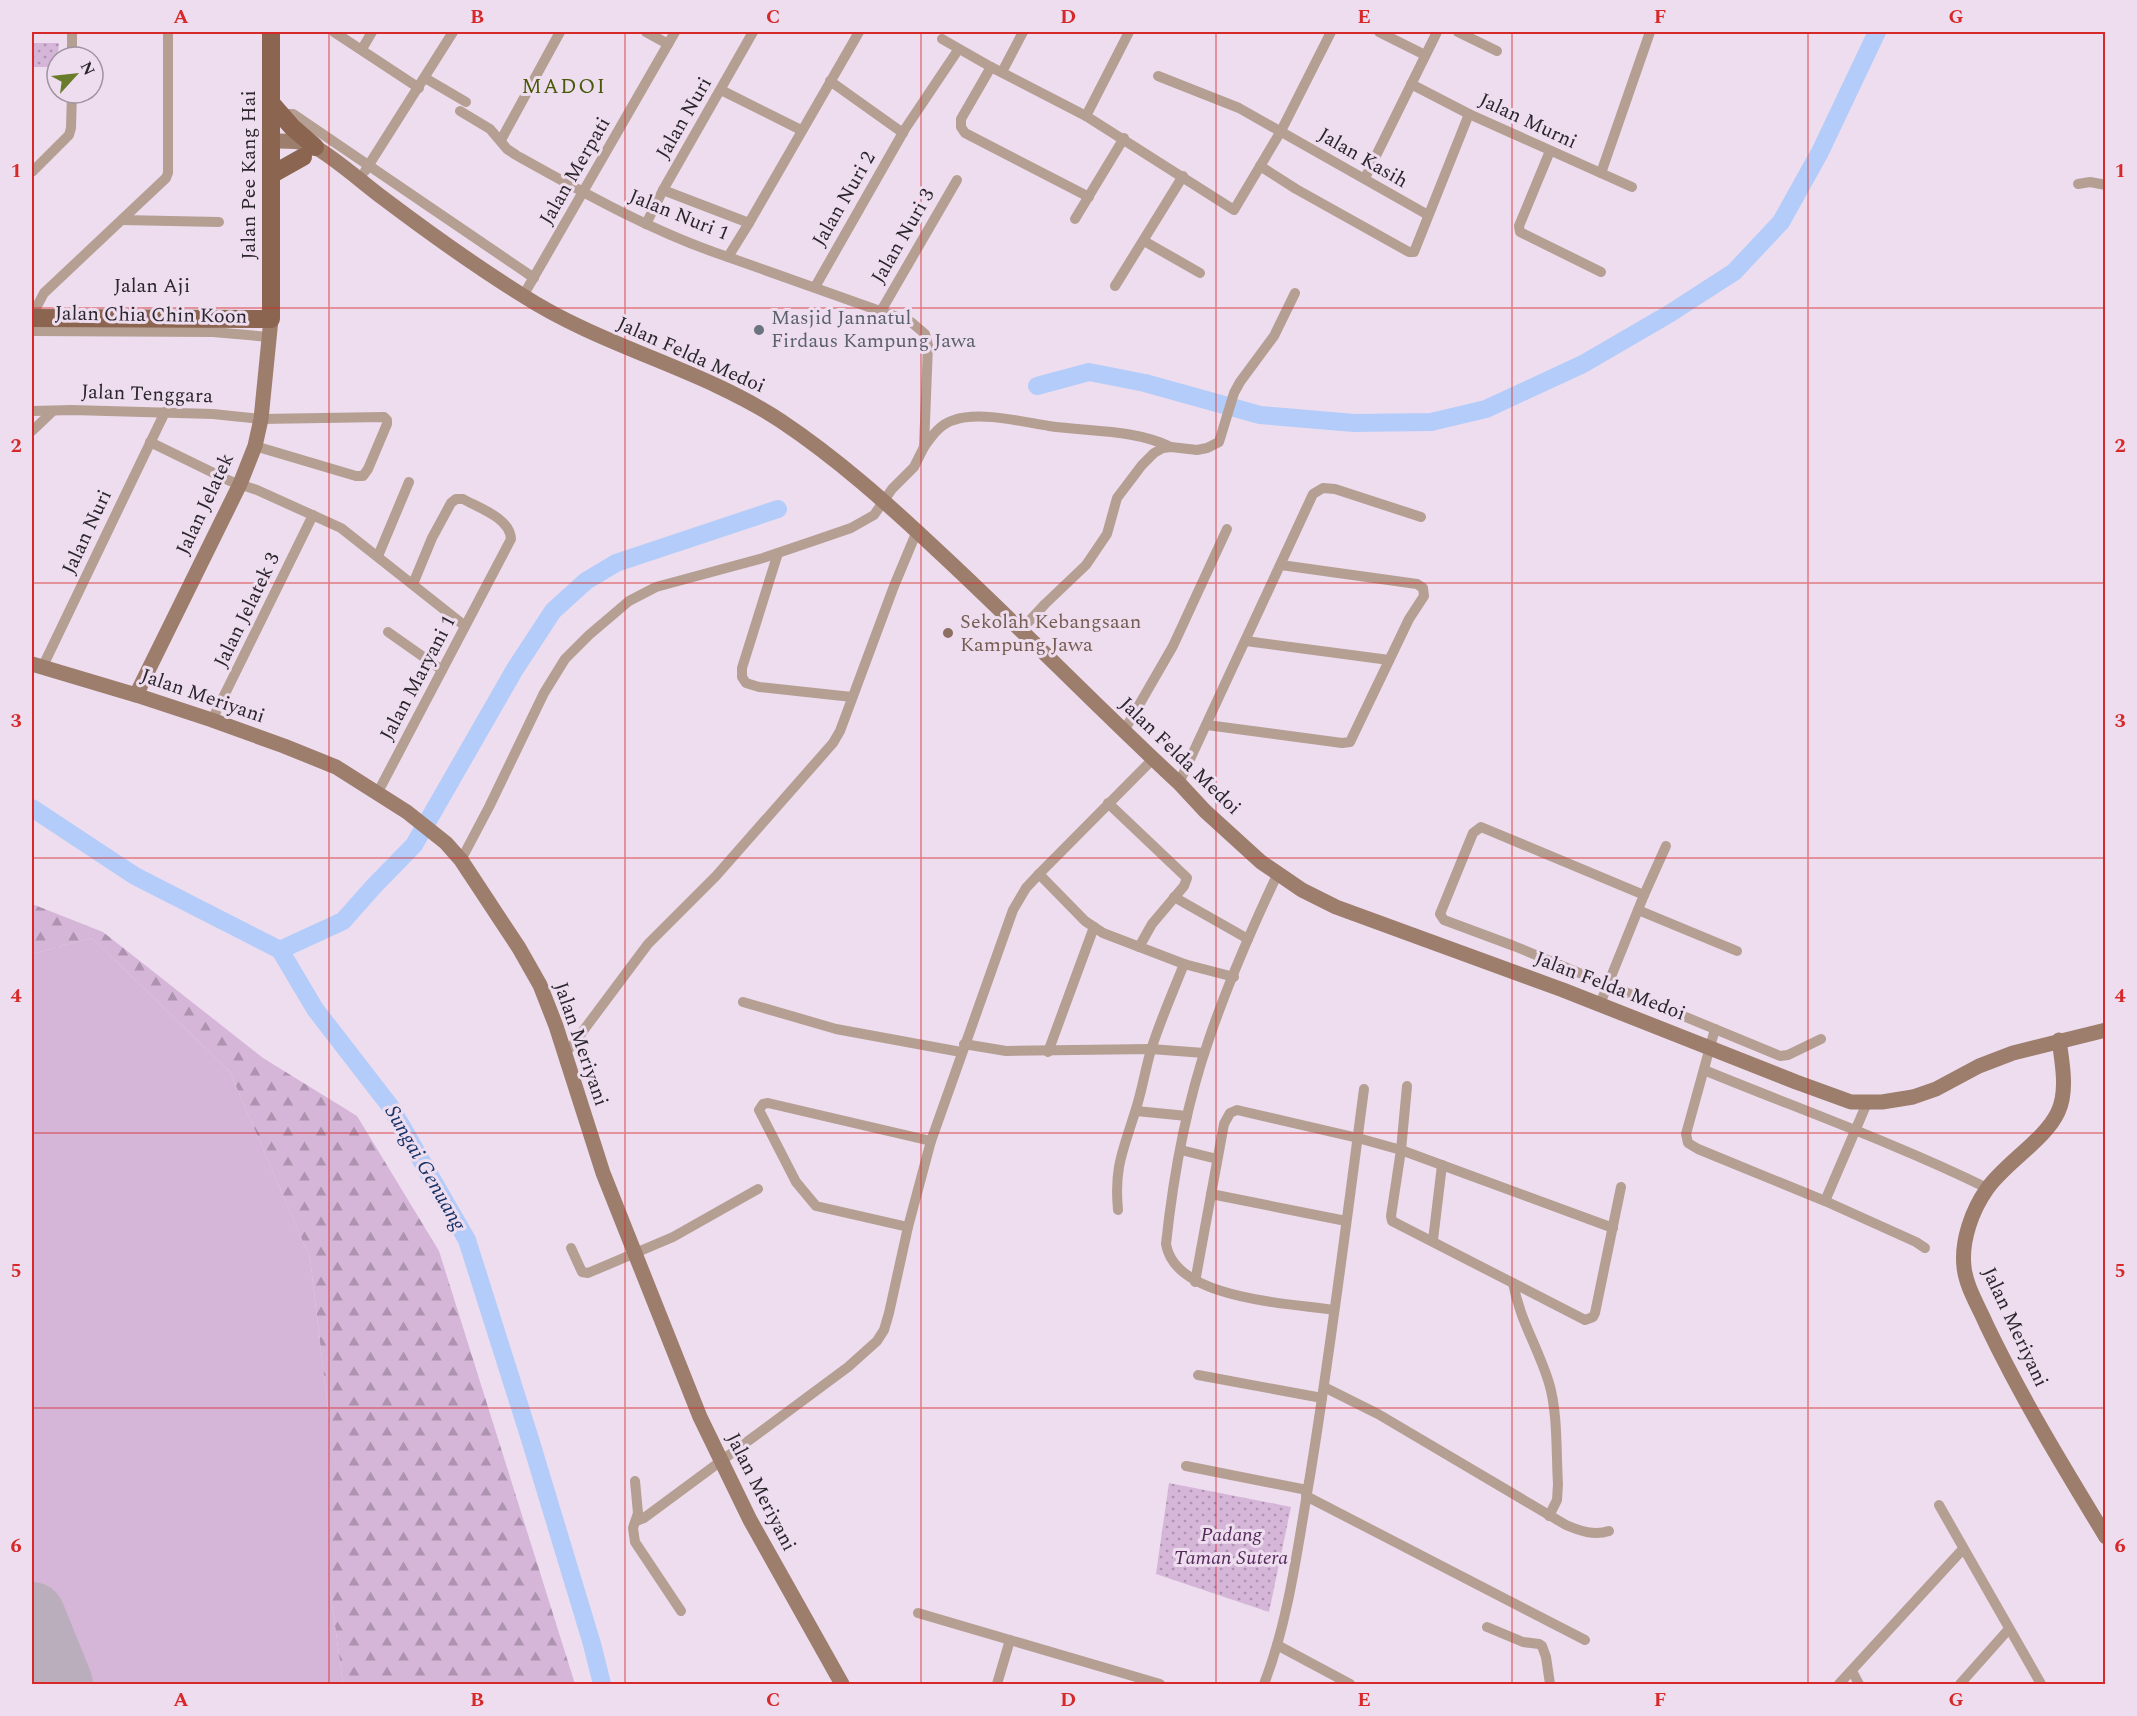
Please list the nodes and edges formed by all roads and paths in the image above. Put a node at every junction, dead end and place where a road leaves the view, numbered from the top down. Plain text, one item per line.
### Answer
1 (168, 32) edge
2 (271, 32) edge
3 (334, 32) edge
4 (372, 32) edge
5 (453, 32) edge
6 (560, 32) edge
7 (646, 32) edge
8 (675, 32) edge
9 (753, 32) edge
10 (859, 32) edge
11 (1023, 32) edge
12 (1130, 32) edge
13 (1331, 32) edge
14 (1379, 32) edge
15 (1437, 32) edge
16 (1458, 32) edge
17 (1650, 32) edge
18 (942, 39) dead end
19 (668, 44) junction
20 (362, 49) junction
21 (958, 50) junction
22 (1497, 51) dead end
23 (1425, 55) junction
24 (991, 67) junction
25 (1002, 72) junction
26 (1158, 76) dead end
27 (830, 81) junction
28 (422, 83) junction
29 (1411, 84) junction
30 (721, 90) junction
31 (72, 105) edge
32 (275, 108) junction
33 (1469, 114) junction
34 (1086, 116) junction
35 (801, 130) junction
36 (904, 131) junction
37 (1281, 131) junction
38 (1124, 138) junction
39 (501, 140) junction
40 (270, 148) junction
41 (1550, 151) junction
42 (309, 152) junction
43 (369, 166) junction
44 (1260, 166) junction
45 (32, 172) edge
46 (1600, 173) junction
47 (271, 175) junction
48 (1183, 176) junction
49 (1365, 178) junction
50 (957, 180) dead end
51 (360, 181) junction
52 (2078, 184) dead end
53 (2106, 184) edge
54 (1632, 187) dead end
55 (663, 190) junction
56 (583, 192) junction
57 (1089, 197) junction
58 (1428, 215) junction
59 (1075, 219) dead end
60 (122, 220) junction
61 (219, 222) dead end
62 (749, 223) junction
63 (646, 224) junction
64 (1144, 241) junction
65 (728, 257) junction
66 (1601, 272) dead end
67 (1200, 273) dead end
68 (534, 278) junction
69 (1115, 286) dead end
70 (815, 287) junction
71 (1294, 293) dead end
72 (523, 296) junction
73 (881, 311) junction
74 (33, 316) edge
75 (271, 322) junction
76 (32, 411) edge
77 (53, 411) junction
78 (165, 412) junction
79 (261, 419) junction
80 (32, 431) edge
81 (150, 442) junction
82 (255, 446) junction
83 (924, 447) junction
84 (1171, 447) junction
85 (409, 482) dead end
86 (240, 484) junction
87 (884, 502) junction
88 (313, 515) junction
89 (1421, 518) dead end
90 (1227, 529) dead end
91 (917, 531) junction
92 (778, 553) junction
93 (378, 556) junction
94 (1281, 565) junction
95 (413, 585) junction
96 (465, 626) junction
97 (1021, 630) junction
98 (388, 632) dead end
99 (1246, 641) junction
100 (1389, 660) junction
101 (37, 666) edge
102 (442, 670) junction
103 (136, 695) junction
104 (852, 697) junction
105 (212, 720) junction
106 (1207, 725) junction
107 (1124, 731) junction
108 (1153, 759) junction
109 (1179, 783) junction
110 (378, 792) junction
111 (1108, 803) junction
112 (1666, 846) dead end
113 (461, 860) junction
114 (1039, 874) junction
115 (1277, 875) junction
116 (1644, 895) junction
117 (1174, 897) junction
118 (1638, 910) junction
119 (1094, 927) junction
120 (1248, 939) junction
121 (1139, 947) junction
122 (1737, 951) dead end
123 (1184, 964) junction
124 (1234, 977) junction
125 (1608, 984) junction
126 (743, 1002) dead end
127 (1600, 1004) junction
128 (1715, 1029) junction
129 (2106, 1030) edge
130 (1821, 1039) dead end
131 (2059, 1040) junction
132 (963, 1048) junction
133 (1708, 1048) junction
134 (1151, 1049) junction
135 (564, 1052) junction
136 (1048, 1052) junction
137 (1204, 1053) junction
138 (1704, 1070) junction
139 (1407, 1086) dead end
140 (1364, 1089) dead end
141 (1867, 1103) junction
142 (1136, 1111) junction
143 (1187, 1116) junction
144 (1855, 1131) junction
145 (1358, 1138) junction
146 (931, 1141) junction
147 (1181, 1150) junction
148 (1401, 1150) junction
149 (1217, 1159) junction
150 (1442, 1165) junction
151 (1621, 1187) dead end
152 (1988, 1188) junction
153 (759, 1189) dead end
154 (1210, 1194) junction
155 (1825, 1201) junction
156 (1118, 1210) dead end
157 (1346, 1221) junction
158 (908, 1227) junction
159 (1613, 1228) junction
160 (1433, 1240) junction
161 (571, 1248) dead end
162 (1925, 1248) dead end
163 (635, 1255) junction
164 (1195, 1282) junction
165 (1513, 1283) junction
166 (1334, 1310) junction
167 (1198, 1375) dead end
168 (1323, 1393) junction
169 (721, 1463) junction
170 (1186, 1466) dead end
171 (635, 1481) dead end
172 (1307, 1493) junction
173 (1939, 1505) dead end
174 (1549, 1516) junction
175 (636, 1521) junction
176 (1609, 1531) dead end
177 (2106, 1537) edge
178 (1963, 1549) junction
179 (681, 1611) dead end
180 (918, 1614) dead end
181 (1486, 1627) dead end
182 (2008, 1630) junction
183 (1010, 1640) junction
184 (1585, 1640) dead end
185 (1277, 1645) junction
186 (1852, 1671) junction
187 (837, 1682) edge
188 (997, 1684) edge
189 (1160, 1684) edge
190 (1263, 1684) edge
191 (1350, 1684) edge
192 (1550, 1684) edge
193 (1839, 1684) edge
194 (1859, 1684) edge
195 (1960, 1684) edge
196 (2041, 1684) edge

1 - 60 street
2 - 32 main road, Jalan Pee Kang Hai
3 - 20 street, Jalan Nuri 1
4 - 20 street
5 - 28 street
6 - 39 street
7 - 19 street
8 - 19 street, Jalan Merpati
9 - 30 street, Jalan Nuri
10 - 27 street, Jalan Nuri 1
11 - 25 street
12 - 34 street
13 - 37 street
14 - 23 street
15 - 23 street
16 - 22 street
17 - 46 street
18 - 21 street
19 - 56 street, Jalan Merpati
20 - 28 street, Jalan Nuri 1
21 - 24 street
21 - 36 street, Jalan Nuri 2
23 - 29 street
24 - 25 street
24 - 57 street
25 - 34 street
26 - 37 street, Jalan Kasih
27 - 35 street, Jalan Nuri 1
27 - 36 street
28 - 39 street, Jalan Nuri 1
28 - 43 street
29 - 33 street, Jalan Murni
29 - 49 street
30 - 35 street
30 - 55 street, Jalan Nuri
31 - 45 street
32 - 40 main road, Jalan Pee Kang Hai
32 - 42 main road
32 - 43 street
33 - 41 street, Jalan Murni
33 - 58 street
34 - 38 street
35 - 62 street, Jalan Nuri 1
36 - 70 street, Jalan Nuri 2
37 - 44 street
37 - 49 street, Jalan Kasih
38 - 48 street
38 - 57 street
39 - 56 street, Jalan Nuri 1
40 - 42 street
40 - 47 main road, Jalan Pee Kang Hai
41 - 46 street, Jalan Murni
41 - 66 street
42 - 47 main road
42 - 51 street, Jalan Felda Medoi
43 - 51 street
43 - 68 street
44 - 48 street
44 - 58 street
46 - 54 street, Jalan Murni
47 - 75 main road, Jalan Pee Kang Hai
48 - 64 street
49 - 58 street, Jalan Kasih
50 - 73 street, Jalan Nuri 3
51 - 72 street, Jalan Felda Medoi
52 - 53 street
55 - 62 street
55 - 63 street, Jalan Nuri
56 - 63 street, Jalan Nuri 1
56 - 68 street, Jalan Merpati
57 - 59 street
60 - 61 street
60 - 74 street
62 - 65 street, Jalan Nuri 1
63 - 65 street, Jalan Nuri 1
64 - 67 street
64 - 69 street
65 - 70 street
68 - 72 street, Jalan Merpati
70 - 73 street
71 - 84 street
72 - 87 street, Jalan Felda Medoi
73 - 83 street
74 - 75 main road, Jalan Aji
74 - 75 main road, Jalan Aji
75 - 79 street, Jalan Jelatek
76 - 77 street, Jalan Tenggara
77 - 78 street, Jalan Tenggara
77 - 80 street
78 - 79 street, Jalan Tenggara
78 - 81 street, Jalan Nuri
79 - 82 street, Jalan Jelatek
79 - 82 street, Jalan Tenggara
81 - 86 street
81 - 101 street, Jalan Nuri
82 - 86 street, Jalan Jelatek
83 - 84 street
83 - 87 street
84 - 97 street
85 - 93 street
86 - 88 street
86 - 103 street, Jalan Jelatek
87 - 91 street, Jalan Felda Medoi
87 - 92 street
88 - 93 street
88 - 105 street, Jalan Jelatek 3
89 - 94 street
90 - 107 street
91 - 97 street, Jalan Felda Medoi
91 - 104 street
92 - 104 street
92 - 113 street
93 - 95 street
94 - 99 street
94 - 100 street
95 - 96 street
95 - 96 street, Jalan Maryani 1
96 - 102 street, Jalan Maryani 1
97 - 107 street, Jalan Felda Medoi
98 - 102 street
99 - 100 street
99 - 106 street
100 - 106 street
101 - 103 street, Jalan Meriyani
102 - 110 street, Jalan Maryani 1
103 - 105 street, Jalan Meriyani
104 - 135 street
105 - 110 street, Jalan Meriyani
106 - 109 street
107 - 108 street, Jalan Felda Medoi
108 - 109 street, Jalan Felda Medoi
108 - 111 street
109 - 115 street, Jalan Felda Medoi
110 - 113 street, Jalan Meriyani
111 - 114 street
111 - 117 street
112 - 116 street
113 - 135 street, Jalan Meriyani
114 - 119 street
114 - 132 street
115 - 120 street
115 - 127 street, Jalan Felda Medoi
116 - 118 street
116 - 125 street
117 - 120 street
117 - 121 street
118 - 122 street
118 - 125 street
119 - 121 street
119 - 136 street
120 - 124 street
121 - 123 street
123 - 124 street
123 - 134 street
124 - 137 street
125 - 127 street
125 - 128 street
126 - 132 street
127 - 133 street, Jalan Felda Medoi
128 - 130 street
128 - 133 street
129 - 131 street, Jalan Felda Medoi
131 - 141 street, Jalan Felda Medoi
131 - 152 street, Jalan Meriyani
132 - 136 street
132 - 146 street
133 - 138 street
133 - 141 street, Jalan Felda Medoi
134 - 136 street
134 - 137 street
134 - 142 street
135 - 163 street, Jalan Meriyani
137 - 143 street
138 - 144 street
138 - 155 street
139 - 148 street
140 - 145 street
141 - 144 street
142 - 143 street
142 - 156 street
143 - 147 street
144 - 152 street
144 - 155 street
145 - 148 street
145 - 149 street
145 - 157 street
146 - 158 street
146 - 158 street
147 - 149 street
147 - 164 street
148 - 150 street
148 - 160 street
149 - 154 street
150 - 159 street
150 - 160 street
151 - 159 street
152 - 177 street, Jalan Meriyani
153 - 163 street
154 - 157 street
154 - 164 street
155 - 162 street
157 - 166 street
158 - 169 street
159 - 165 street
160 - 165 street
161 - 163 street
163 - 169 street, Jalan Meriyani
164 - 166 street
165 - 174 street
166 - 168 street
167 - 168 street
168 - 172 street
168 - 174 street
169 - 175 street
169 - 187 street, Jalan Meriyani
170 - 172 street
171 - 175 street
172 - 184 street
172 - 185 street
173 - 178 street
174 - 176 street
175 - 179 street
178 - 182 street
178 - 186 street
180 - 183 street
181 - 192 street
182 - 195 street
182 - 196 street
183 - 188 street
183 - 189 street
185 - 190 street
185 - 191 street
186 - 193 street
186 - 194 street

